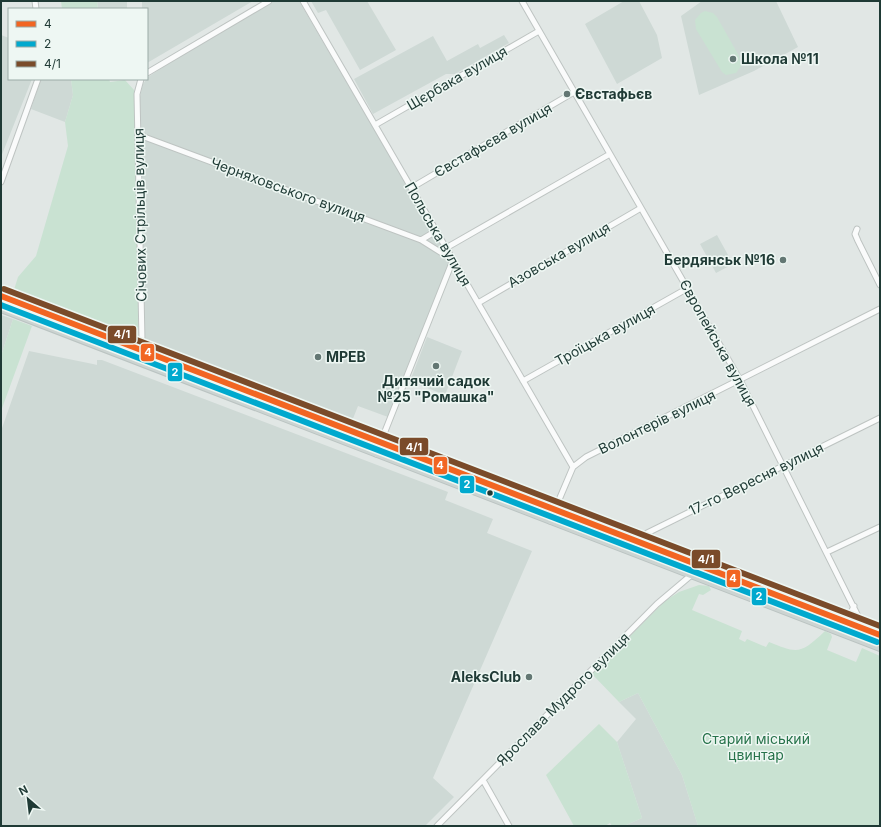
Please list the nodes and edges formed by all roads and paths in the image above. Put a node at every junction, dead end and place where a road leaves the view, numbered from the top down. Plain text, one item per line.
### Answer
1 (269, 1) edge
2 (303, 1) edge
3 (522, 1) edge
4 (539, 31) junction
5 (148, 72) edge
6 (38, 80) edge
7 (140, 80) edge
8 (574, 92) junction
9 (375, 125) junction
10 (139, 135) junction
11 (610, 154) junction
12 (1, 182) edge
13 (411, 188) junction
14 (641, 208) junction
15 (857, 229) dead end
16 (436, 232) junction
17 (421, 240) junction
18 (446, 248) junction
19 (453, 260) junction
20 (880, 285) edge
21 (688, 288) junction
22 (1, 296) edge
23 (478, 303) junction
24 (1, 309) edge
25 (880, 309) edge
26 (138, 349) junction
27 (134, 359) junction
28 (740, 380) junction
29 (523, 381) junction
30 (880, 418) edge
31 (380, 442) junction
32 (376, 454) junction
33 (783, 466) junction
34 (573, 467) junction
35 (555, 510) junction
36 (550, 521) junction
37 (880, 526) edge
38 (633, 540) junction
39 (827, 552) junction
40 (702, 566) junction
41 (692, 575) junction
42 (854, 606) junction
43 (841, 620) junction
44 (865, 630) junction
45 (879, 634) edge
46 (861, 640) junction
47 (872, 644) junction
48 (880, 648) edge
49 (483, 780) junction
50 (436, 826) edge
51 (509, 826) edge

1 - 5 street
2 - 9 street, Польська вулиця
3 - 4 street, Європейська вулиця
4 - 8 street, Європейська вулиця
4 - 9 street, Щєрбака вулиця
6 - 12 street
7 - 10 street, Січових Стрільців вулиця
8 - 11 street, Європейська вулиця
8 - 13 street, Євстафьєва вулиця
9 - 13 street, Польська вулиця
10 - 17 street, Черняховського вулиця
10 - 26 street, Січових Стрільців вулиця
11 - 14 street, Європейська вулиця
11 - 18 street
13 - 16 street, Польська вулиця
14 - 21 street, Європейська вулиця
14 - 23 street, Азовська вулиця
15 - 20 street
16 - 17 street
16 - 18 street, Польська вулиця
17 - 19 street, Черняховського вулиця
18 - 19 street, Польська вулиця
19 - 23 street, Польська вулиця
19 - 31 street
21 - 28 street, Європейська вулиця
21 - 29 street, Троїцька вулиця
22 - 26 main road
23 - 29 street, Польська вулиця
24 - 27 main road
25 - 28 street, Волонтерів вулиця
26 - 27 street, Січових Стрільців вулиця
26 - 31 main road
27 - 32 main road
28 - 33 street, Європейська вулиця
28 - 34 street, Волонтерів вулиця
29 - 34 street, Польська вулиця
30 - 33 street, 17-го Вересня вулиця
31 - 32 street
31 - 35 main road
32 - 36 main road
33 - 38 street, 17-го Вересня вулиця
33 - 39 street, Європейська вулиця
34 - 35 street
35 - 36 street
35 - 38 main road
36 - 41 main road
37 - 39 street
38 - 40 main road
39 - 42 street, Європейська вулиця
40 - 41 street, Ярослава Мудрого вулиця
40 - 43 main road
41 - 46 main road
41 - 49 street, Ярослава Мудрого вулиця
42 - 43 street
42 - 44 street, Європейська вулиця
43 - 44 main road
44 - 45 main road
44 - 46 street
45 - 47 street
46 - 47 main road
47 - 48 main road
49 - 50 street, Ярослава Мудрого вулиця
49 - 51 street

